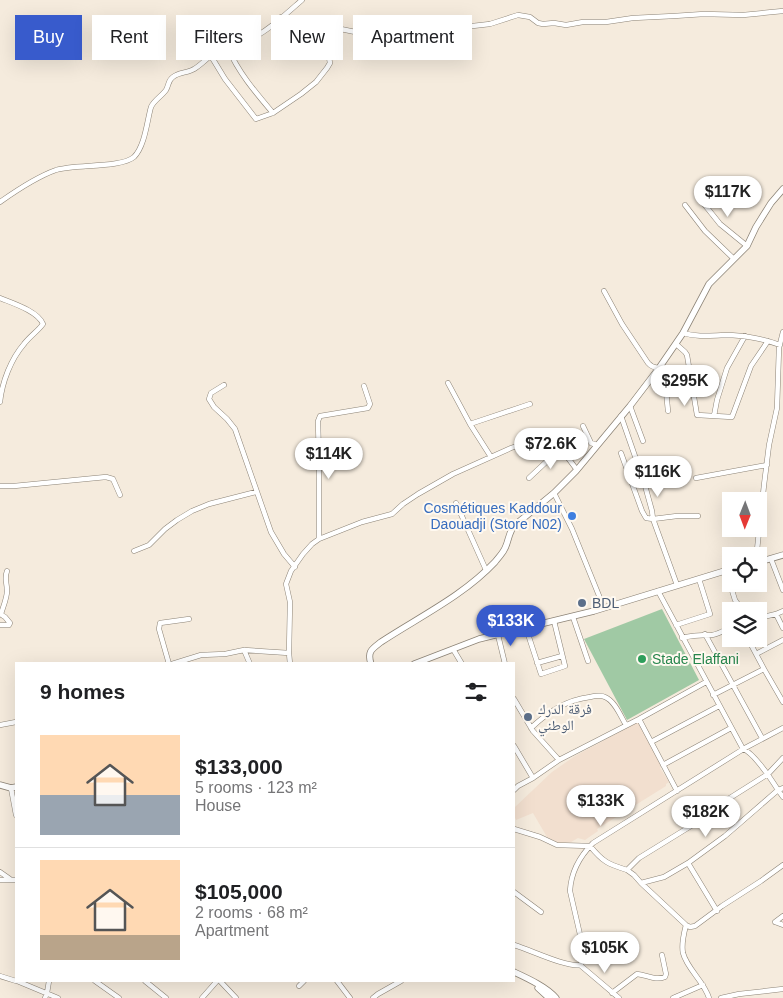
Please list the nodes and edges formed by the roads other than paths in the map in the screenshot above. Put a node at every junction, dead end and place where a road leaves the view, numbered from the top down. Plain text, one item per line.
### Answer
1 (302, 0) edge
2 (783, 11) edge
3 (283, 15) edge
4 (271, 25) edge
5 (343, 29) edge
6 (261, 33) edge
7 (206, 60) edge
8 (214, 60) edge
9 (234, 60) edge
10 (330, 60) edge
11 (273, 113) junction
12 (783, 188) edge
13 (700, 199) dead end
14 (0, 202) edge
15 (685, 205) dead end
16 (747, 246) junction
17 (734, 259) junction
18 (604, 291) dead end
19 (0, 298) edge
20 (783, 332) edge
21 (684, 333) junction
22 (744, 336) junction
23 (768, 341) junction
24 (676, 344) junction
25 (780, 345) junction
26 (659, 368) junction
27 (448, 383) dead end
28 (224, 385) dead end
29 (364, 386) dead end
30 (0, 402) edge
31 (530, 404) dead end
32 (630, 406) junction
33 (780, 407) edge
34 (668, 411) dead end
35 (621, 416) junction
36 (714, 416) junction
37 (470, 424) junction
38 (583, 426) dead end
39 (643, 441) dead end
40 (597, 445) junction
41 (561, 448) junction
42 (621, 452) dead end
43 (490, 456) junction
44 (766, 465) junction
45 (577, 470) junction
46 (529, 478) dead end
47 (696, 478) dead end
48 (0, 486) edge
49 (256, 492) junction
50 (554, 493) junction
51 (120, 494) dead end
52 (456, 503) dead end
53 (698, 516) dead end
54 (653, 519) junction
55 (319, 539) junction
56 (758, 547) edge
57 (134, 551) dead end
58 (783, 555) edge
59 (771, 558) junction
60 (767, 559) edge
61 (294, 567) junction
62 (6, 570) dead end
63 (486, 570) junction
64 (722, 572) edge
65 (699, 578) junction
66 (678, 585) junction
67 (783, 590) edge
68 (658, 591) junction
69 (604, 608) junction
70 (783, 611) edge
71 (1, 614) edge
72 (776, 614) junction
73 (767, 616) edge
74 (573, 617) junction
75 (190, 619) dead end
76 (554, 621) junction
77 (0, 625) edge
78 (676, 626) junction
79 (526, 628) junction
80 (783, 628) edge
81 (722, 632) edge
82 (705, 634) junction
83 (498, 635) junction
84 (682, 638) junction
85 (783, 640) edge
86 (752, 647) edge
87 (453, 649) junction
88 (244, 650) junction
89 (289, 653) junction
90 (756, 654) junction
91 (562, 656) junction
92 (588, 661) dead end
93 (170, 662) edge
94 (178, 662) edge
95 (249, 662) edge
96 (290, 662) edge
97 (371, 662) edge
98 (419, 662) edge
99 (461, 662) edge
100 (505, 662) edge
101 (537, 663) junction
102 (764, 669) junction
103 (706, 682) junction
104 (733, 685) junction
105 (713, 695) junction
106 (782, 699) edge
107 (515, 700) edge
108 (719, 706) junction
109 (639, 719) junction
110 (15, 722) edge
111 (0, 725) edge
112 (626, 725) junction
113 (531, 728) junction
114 (731, 728) junction
115 (783, 728) edge
116 (762, 738) junction
117 (651, 742) junction
118 (515, 748) edge
119 (743, 749) junction
120 (783, 758) edge
121 (559, 760) junction
122 (663, 766) junction
123 (768, 774) junction
124 (533, 778) junction
125 (1, 786) edge
126 (14, 787) edge
127 (515, 789) edge
128 (781, 789) edge
129 (677, 791) junction
130 (783, 797) edge
131 (15, 801) edge
132 (515, 829) edge
133 (590, 846) junction
134 (688, 863) junction
135 (783, 865) edge
136 (627, 870) junction
137 (0, 872) edge
138 (0, 880) edge
139 (14, 880) edge
140 (641, 883) junction
141 (515, 893) edge
142 (716, 910) junction
143 (541, 912) dead end
144 (783, 916) edge
145 (783, 924) edge
146 (686, 925) junction
147 (515, 945) edge
148 (662, 955) dead end
149 (580, 965) junction
150 (515, 973) edge
151 (0, 976) edge
152 (527, 979) junction
153 (15, 981) edge
154 (18, 982) edge
155 (49, 982) edge
156 (96, 982) edge
157 (146, 982) edge
158 (218, 982) edge
159 (220, 982) edge
160 (303, 982) edge
161 (338, 982) edge
162 (399, 982) edge
163 (703, 985) junction
164 (299, 986) dead end
165 (783, 989) edge
166 (612, 993) junction
167 (46, 995) edge
168 (58, 998) edge
169 (119, 998) edge
170 (166, 998) edge
171 (202, 998) edge
172 (236, 998) edge
173 (350, 998) edge
174 (373, 998) edge
175 (548, 998) edge
176 (556, 998) edge
177 (618, 998) edge
178 (673, 998) edge
179 (709, 998) edge
180 (721, 998) edge

1 - 3 street
2 - 5 street
4 - 6 street
7 - 14 street
8 - 11 street
9 - 11 street
10 - 11 street
12 - 16 main road
13 - 16 street
15 - 17 street
16 - 17 main road
17 - 21 main road
18 - 26 street
19 - 30 street
20 - 25 street
21 - 22 street
21 - 24 main road
22 - 23 street
22 - 36 street
23 - 25 street
23 - 36 street
24 - 26 main road
24 - 36 street
25 - 33 street
26 - 32 main road
26 - 34 street
27 - 37 street
28 - 49 street
29 - 55 street
31 - 37 street
32 - 35 main road
32 - 39 street
33 - 44 street
35 - 40 main road
35 - 54 street
37 - 43 street
38 - 40 street
40 - 45 main road
41 - 43 street
41 - 45 street
41 - 46 street
42 - 54 street
43 - 55 street
44 - 47 street
44 - 56 street
45 - 50 main road
48 - 51 street
49 - 57 street
49 - 61 street
50 - 63 main road
50 - 69 street
52 - 63 street
53 - 54 street
54 - 66 street
55 - 61 street
58 - 59 main road
59 - 60 main road
59 - 67 street
61 - 89 street
62 - 71 street
63 - 97 main road
64 - 65 main road
65 - 66 main road
65 - 78 street
66 - 68 main road
68 - 69 main road
68 - 78 street
69 - 74 main road
70 - 72 street
71 - 77 street
72 - 73 street
72 - 80 street
74 - 76 main road
74 - 92 street
75 - 93 street
76 - 79 main road
76 - 91 street
78 - 84 street
79 - 83 main road
79 - 101 street
81 - 82 street
82 - 84 street
82 - 104 street
83 - 87 main road
83 - 100 street
84 - 103 street
85 - 90 street
86 - 90 street
87 - 98 main road
87 - 99 street
88 - 89 street
88 - 94 street
88 - 95 street
89 - 96 street
90 - 102 street
91 - 101 street
91 - 101 street
102 - 104 street
102 - 106 street
103 - 105 street
103 - 109 street
104 - 105 street
104 - 116 street
105 - 108 street
107 - 113 street
108 - 114 street
108 - 117 street
109 - 112 street
109 - 117 street
110 - 111 street
112 - 113 street
112 - 121 street
113 - 121 street
114 - 119 street
114 - 122 street
115 - 116 street
116 - 119 street
117 - 122 street
118 - 124 street
119 - 123 street
119 - 129 street
120 - 123 street
121 - 124 street
122 - 129 street
123 - 128 street
123 - 136 street
124 - 127 street
125 - 126 main road
126 - 131 street
128 - 130 street
128 - 134 street
129 - 133 street
132 - 133 street
133 - 136 street
133 - 149 street
134 - 140 street
134 - 142 street
135 - 142 street
136 - 140 street
137 - 139 street
138 - 139 street
140 - 146 street
141 - 143 street
142 - 146 street
144 - 145 street
146 - 163 street
147 - 149 street
148 - 166 street
149 - 166 street
150 - 152 main road
151 - 153 street
152 - 175 main road
152 - 176 main road
154 - 167 street
155 - 167 street
156 - 169 street
157 - 170 street
158 - 171 street
159 - 172 street
160 - 164 street
161 - 173 street
162 - 174 street
163 - 178 street
163 - 179 street
165 - 180 street
166 - 177 street
167 - 168 street

